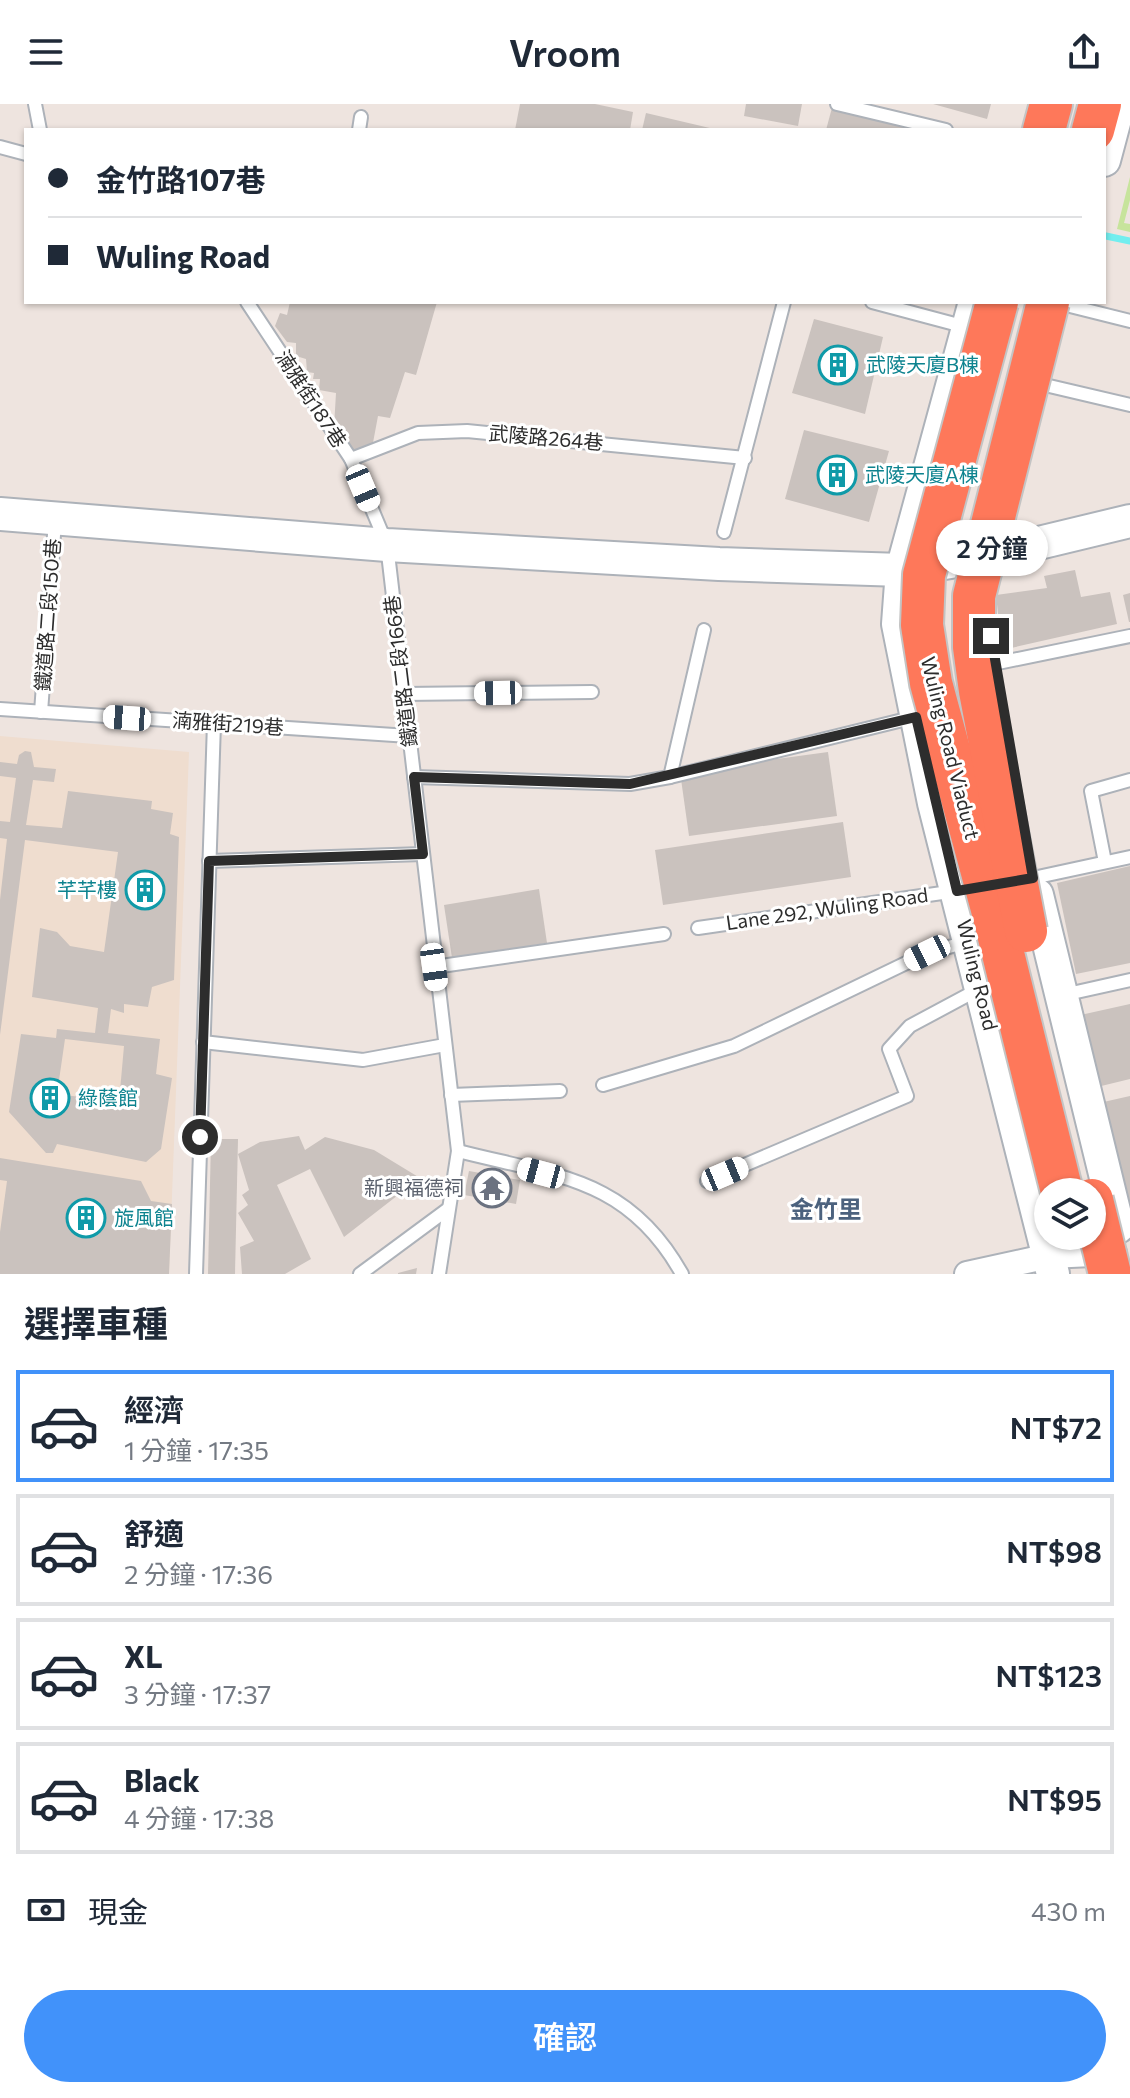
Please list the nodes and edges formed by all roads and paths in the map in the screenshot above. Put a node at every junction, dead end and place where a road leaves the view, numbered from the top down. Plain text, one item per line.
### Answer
1 (35, 104) edge
2 (837, 104) edge
3 (1030, 104) edge
4 (1051, 104) edge
5 (1076, 104) edge
6 (1100, 104) edge
7 (1119, 104) edge
8 (40, 128) edge
9 (938, 128) edge
10 (1024, 128) edge
11 (1045, 128) edge
12 (1070, 128) edge
13 (1094, 128) edge
14 (0, 147) edge
15 (24, 153) edge
16 (1106, 153) edge
17 (248, 304) edge
18 (784, 304) edge
19 (886, 304) edge
20 (1057, 304) edge
21 (1060, 304) edge
22 (1064, 304) edge
23 (1006, 321) edge
24 (1130, 321) edge
25 (1045, 385) junction
26 (1130, 405) edge
27 (745, 458) junction
28 (351, 459) junction
29 (0, 514) edge
30 (55, 518) junction
31 (1130, 521) edge
32 (724, 532) dead end
33 (387, 545) junction
34 (1001, 551) junction
35 (902, 570) junction
36 (704, 630) dead end
37 (1130, 636) edge
38 (993, 664) junction
39 (592, 692) dead end
40 (404, 694) junction
41 (0, 709) edge
42 (41, 712) junction
43 (916, 717) junction
44 (214, 723) junction
45 (409, 736) junction
46 (414, 777) junction
47 (670, 777) junction
48 (1130, 780) edge
49 (423, 854) junction
50 (1130, 857) edge
51 (209, 861) junction
52 (1105, 862) junction
53 (994, 904) junction
54 (698, 928) dead end
55 (664, 934) dead end
56 (434, 967) junction
57 (1130, 980) edge
58 (981, 989) junction
59 (1060, 995) junction
60 (203, 1042) junction
61 (445, 1045) junction
62 (603, 1085) dead end
63 (560, 1091) dead end
64 (451, 1095) junction
65 (1092, 1127) junction
66 (1021, 1145) junction
67 (458, 1151) junction
68 (1059, 1178) edge
69 (1085, 1178) edge
70 (707, 1181) dead end
71 (448, 1209) junction
72 (1106, 1227) edge
73 (1065, 1260) edge
74 (1124, 1262) edge
75 (196, 1274) edge
76 (360, 1274) edge
77 (439, 1274) edge
78 (682, 1274) edge
79 (967, 1274) edge

1 - 8 lane
2 - 9 lane
3 - 10 street
4 - 11 highway
5 - 12 highway
6 - 13 highway
7 - 16 street
14 - 15 lane
17 - 28 lane, 湳雅街187巷
18 - 27 lane
19 - 23 lane
20 - 23 street, Wuling Road
21 - 53 highway, Wuling Road Viaduct, bridge
22 - 24 lane
23 - 25 street, Wuling Road
23 - 35 street, Wuling Road
23 - 53 highway, bridge
23 - 53 highway, Wuling Road Viaduct, bridge
25 - 26 lane
25 - 34 street, Wuling Road
27 - 28 lane, 武陵路264巷
27 - 32 lane
28 - 33 lane, 湳雅街187巷
29 - 30 street
30 - 33 street
30 - 42 lane, 鐵道路二段150巷
31 - 34 street
33 - 35 street
33 - 40 lane, 鐵道路二段166巷
34 - 35 street
34 - 38 street, Wuling Road
35 - 43 street, Wuling Road
36 - 47 lane
37 - 38 lane
38 - 53 street, Wuling Road
39 - 40 lane
40 - 45 lane, 鐵道路二段166巷
41 - 42 lane, 湳雅街219巷
42 - 44 lane, 湳雅街219巷
43 - 47 lane
43 - 53 street, Wuling Road
44 - 45 lane, 湳雅街219巷
44 - 51 lane
45 - 46 lane, 鐵道路二段166巷
46 - 47 lane
46 - 49 lane, 鐵道路二段166巷
48 - 52 lane
49 - 51 lane
49 - 56 lane, 鐵道路二段166巷
50 - 52 lane
51 - 60 lane
52 - 53 lane
53 - 54 lane, Lane 292, Wuling Road
53 - 58 street, Wuling Road
53 - 59 street, Wuling Road
53 - 62 lane
53 - 68 highway, Wuling Road Viaduct, bridge
53 - 69 highway, Wuling Road Viaduct, bridge
55 - 56 lane
56 - 61 lane, 鐵道路二段166巷
57 - 59 lane
58 - 66 street, Wuling Road
58 - 70 lane
59 - 65 street, Wuling Road
60 - 61 lane
60 - 75 lane
61 - 64 lane, 鐵道路二段166巷
63 - 64 lane
64 - 67 lane, 鐵道路二段166巷
65 - 66 street
65 - 74 street, Wuling Road
66 - 73 street, Wuling Road
67 - 71 lane, 鐵道路二段166巷
67 - 78 lane
71 - 76 lane
71 - 77 lane, 鐵道路二段166巷
72 - 74 highway, bridge
73 - 74 street
73 - 79 street

